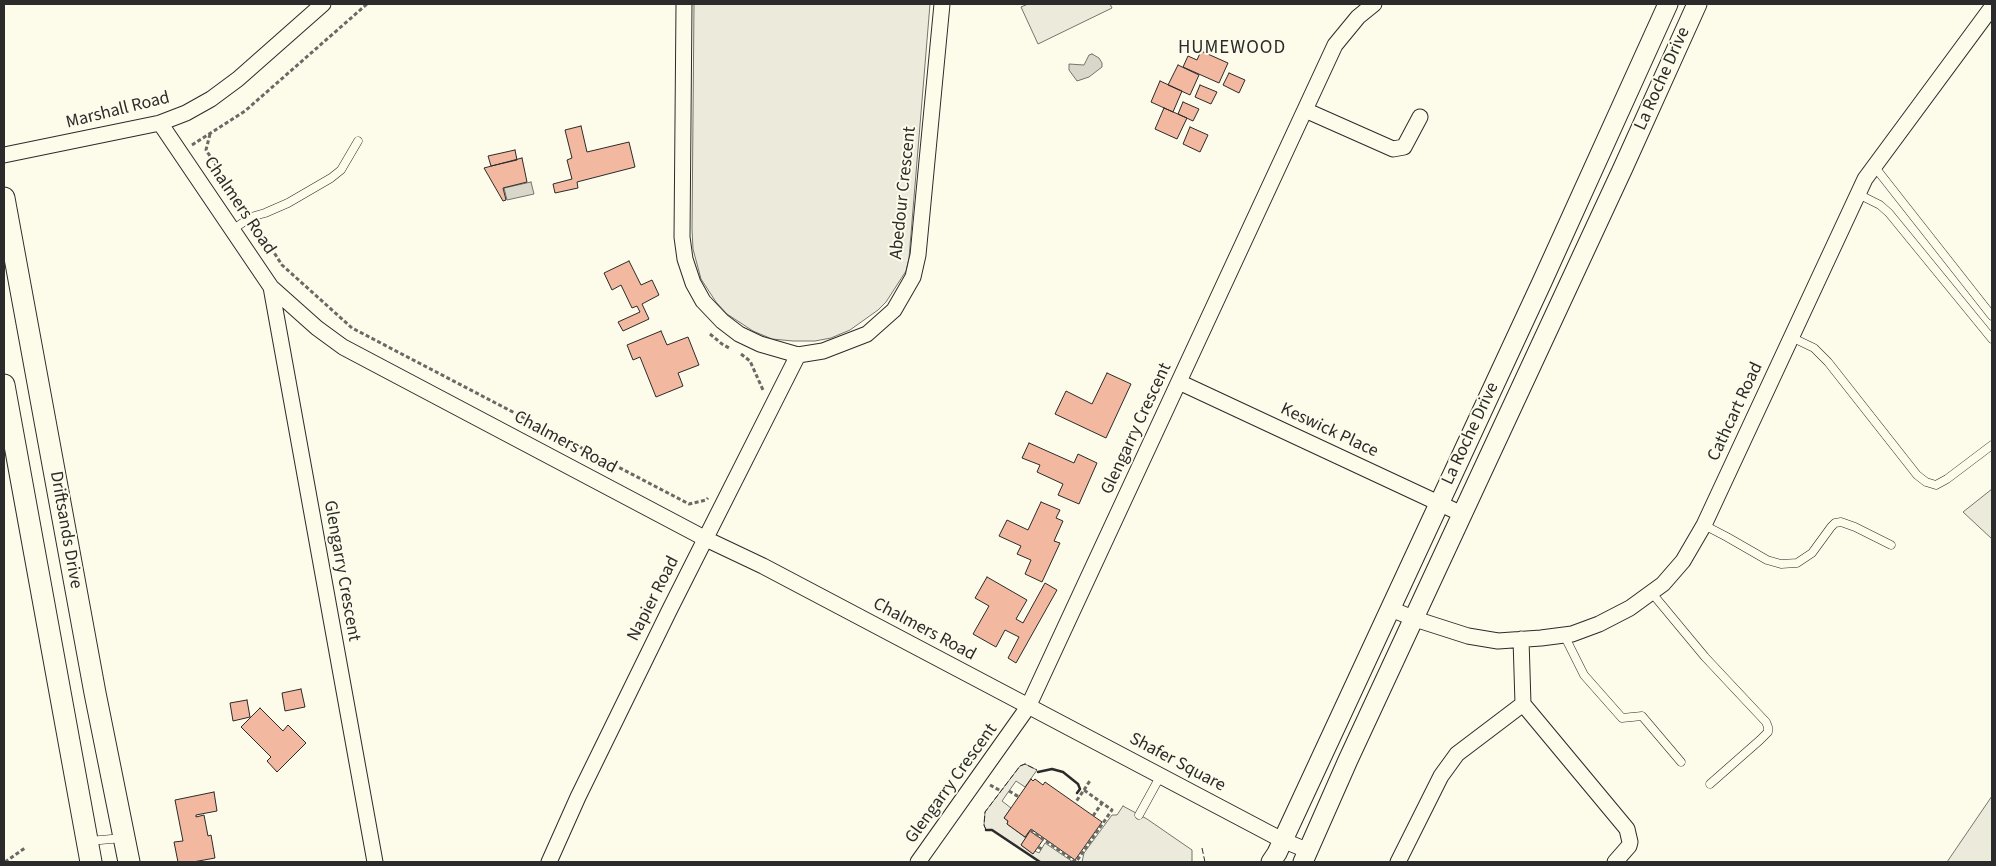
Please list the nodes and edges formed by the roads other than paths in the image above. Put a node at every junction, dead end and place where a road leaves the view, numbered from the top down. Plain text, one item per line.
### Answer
1 (323, 4) edge
2 (684, 4) edge
3 (942, 4) edge
4 (1374, 4) edge
5 (1668, 4) edge
6 (1697, 4) edge
7 (1990, 16) edge
8 (1305, 110) junction
9 (1420, 117) dead end
10 (160, 123) junction
11 (358, 141) dead end
12 (4, 155) edge
13 (1874, 166) junction
14 (1858, 194) junction
15 (4, 198) edge
16 (232, 230) junction
17 (271, 287) junction
18 (1992, 316) edge
19 (1791, 337) junction
20 (1992, 339) edge
21 (798, 355) junction
22 (1179, 382) junction
23 (4, 385) edge
24 (1992, 445) edge
25 (53, 464) junction
26 (20, 472) junction
27 (1439, 503) junction
28 (1462, 514) junction
29 (1704, 525) junction
30 (706, 539) junction
31 (1891, 545) dead end
32 (1650, 592) junction
33 (1390, 609) junction
34 (1415, 619) junction
35 (1564, 635) junction
36 (1520, 639) junction
37 (1523, 704) junction
38 (1028, 707) junction
39 (1681, 762) dead end
40 (1161, 775) junction
41 (1710, 784) dead end
42 (1139, 815) dead end
43 (124, 838) junction
44 (1282, 840) junction
45 (87, 842) junction
46 (1306, 857) edge
47 (91, 862) edge
48 (129, 862) edge
49 (375, 862) edge
50 (549, 862) edge
51 (918, 862) edge
52 (1270, 862) edge
53 (1398, 862) edge
54 (1615, 862) edge

1 - 10 street, Marshall Road
2 - 21 street, Abedour Crescent
3 - 21 street, Abedour Crescent
4 - 8 street, Glengarry Crescent
5 - 27 street, La Roche Drive
6 - 28 street, La Roche Drive
7 - 13 street, Cathcart Road
8 - 9 street
8 - 22 street, Glengarry Crescent
10 - 12 street, Marshall Road
10 - 16 street, Chalmers Road
11 - 16 lane
13 - 14 street, Cathcart Road
13 - 18 lane
14 - 19 street, Cathcart Road
14 - 20 lane
15 - 25 main road, Driftsands Drive
16 - 17 street, Chalmers Road
17 - 30 street, Chalmers Road
17 - 49 street, Glengarry Crescent
19 - 24 lane
19 - 29 street, Cathcart Road
21 - 30 street, Napier Road
22 - 27 street, Keswick Place
22 - 38 street, Glengarry Crescent
23 - 26 main road, Driftsands Drive
25 - 26 main road
25 - 43 main road, Driftsands Drive
26 - 45 main road, Driftsands Drive
27 - 28 street, Keswick Place
27 - 33 street, La Roche Drive
28 - 34 street, La Roche Drive
29 - 31 lane
29 - 32 street, Cathcart Road
30 - 38 street, Chalmers Road
30 - 50 street, Napier Road
32 - 35 street, Cathcart Road
32 - 41 lane
33 - 34 street, Cathcart Road
33 - 44 street, La Roche Drive
34 - 36 street, Cathcart Road
34 - 46 street, La Roche Drive
35 - 36 street, Cathcart Road
35 - 39 lane
36 - 37 street
37 - 53 street
37 - 54 street
38 - 40 street, Shafer Square
38 - 51 street, Glengarry Crescent
40 - 42 lane
40 - 44 street, Shafer Square
43 - 45 lane
43 - 48 main road, Driftsands Drive
44 - 46 street, Shafer Square
44 - 52 street, La Roche Drive
45 - 47 main road, Driftsands Drive

